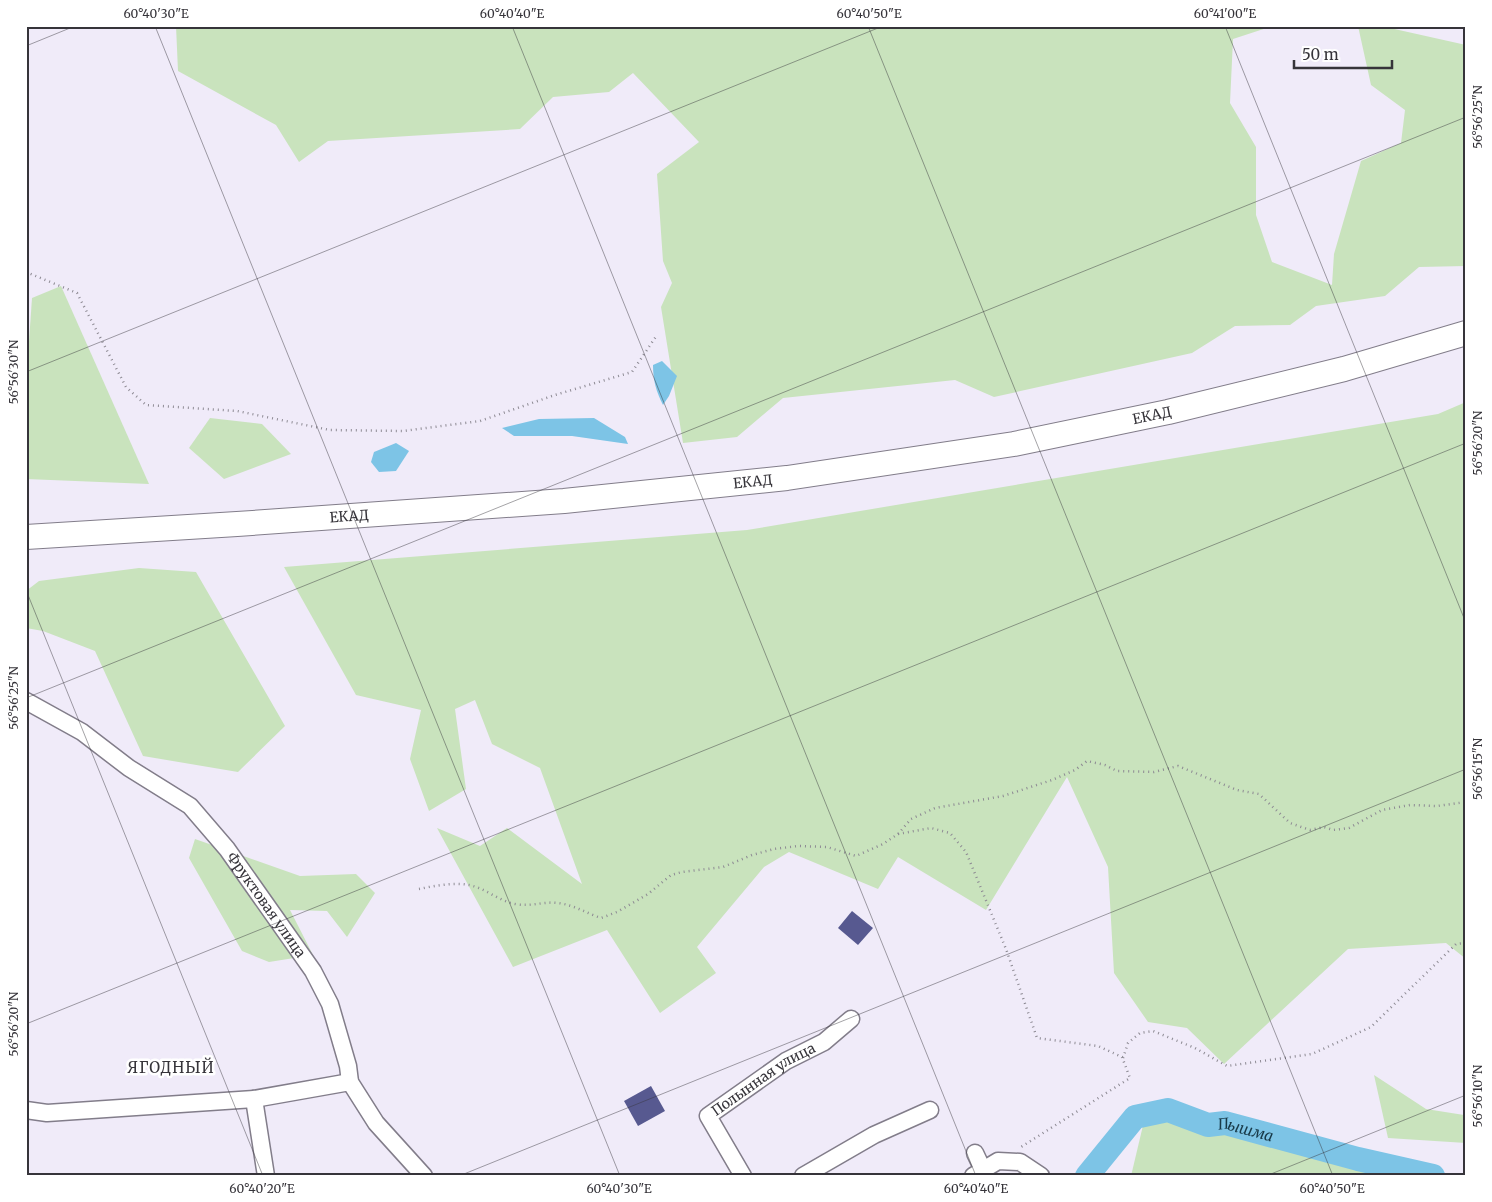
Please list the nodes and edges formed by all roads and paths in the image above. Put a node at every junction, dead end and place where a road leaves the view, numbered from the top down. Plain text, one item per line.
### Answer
1 (26, 272) edge
2 (1466, 333) edge
3 (657, 335) dead end
4 (26, 537) edge
5 (26, 701) edge
6 (1466, 802) edge
7 (898, 834) junction
8 (419, 890) dead end
9 (1466, 943) edge
10 (851, 1019) dead end
11 (1123, 1060) junction
12 (350, 1082) junction
13 (254, 1099) junction
14 (26, 1110) edge
15 (930, 1110) dead end
16 (974, 1153) dead end
17 (998, 1161) junction
18 (978, 1173) edge
19 (266, 1176) edge
20 (424, 1176) edge
21 (743, 1176) edge
22 (803, 1176) edge
23 (1040, 1176) edge

1 - 3 path
2 - 4 highway, ЕКАД
5 - 12 street, Фруктовая улица
6 - 7 path
7 - 8 path
7 - 11 path
9 - 11 path
10 - 21 street, Полынная улица
11 - 17 path
12 - 13 street
12 - 20 street, Фруктовая улица
13 - 14 street
13 - 19 street
15 - 22 street
16 - 18 street
17 - 18 street
17 - 23 street

